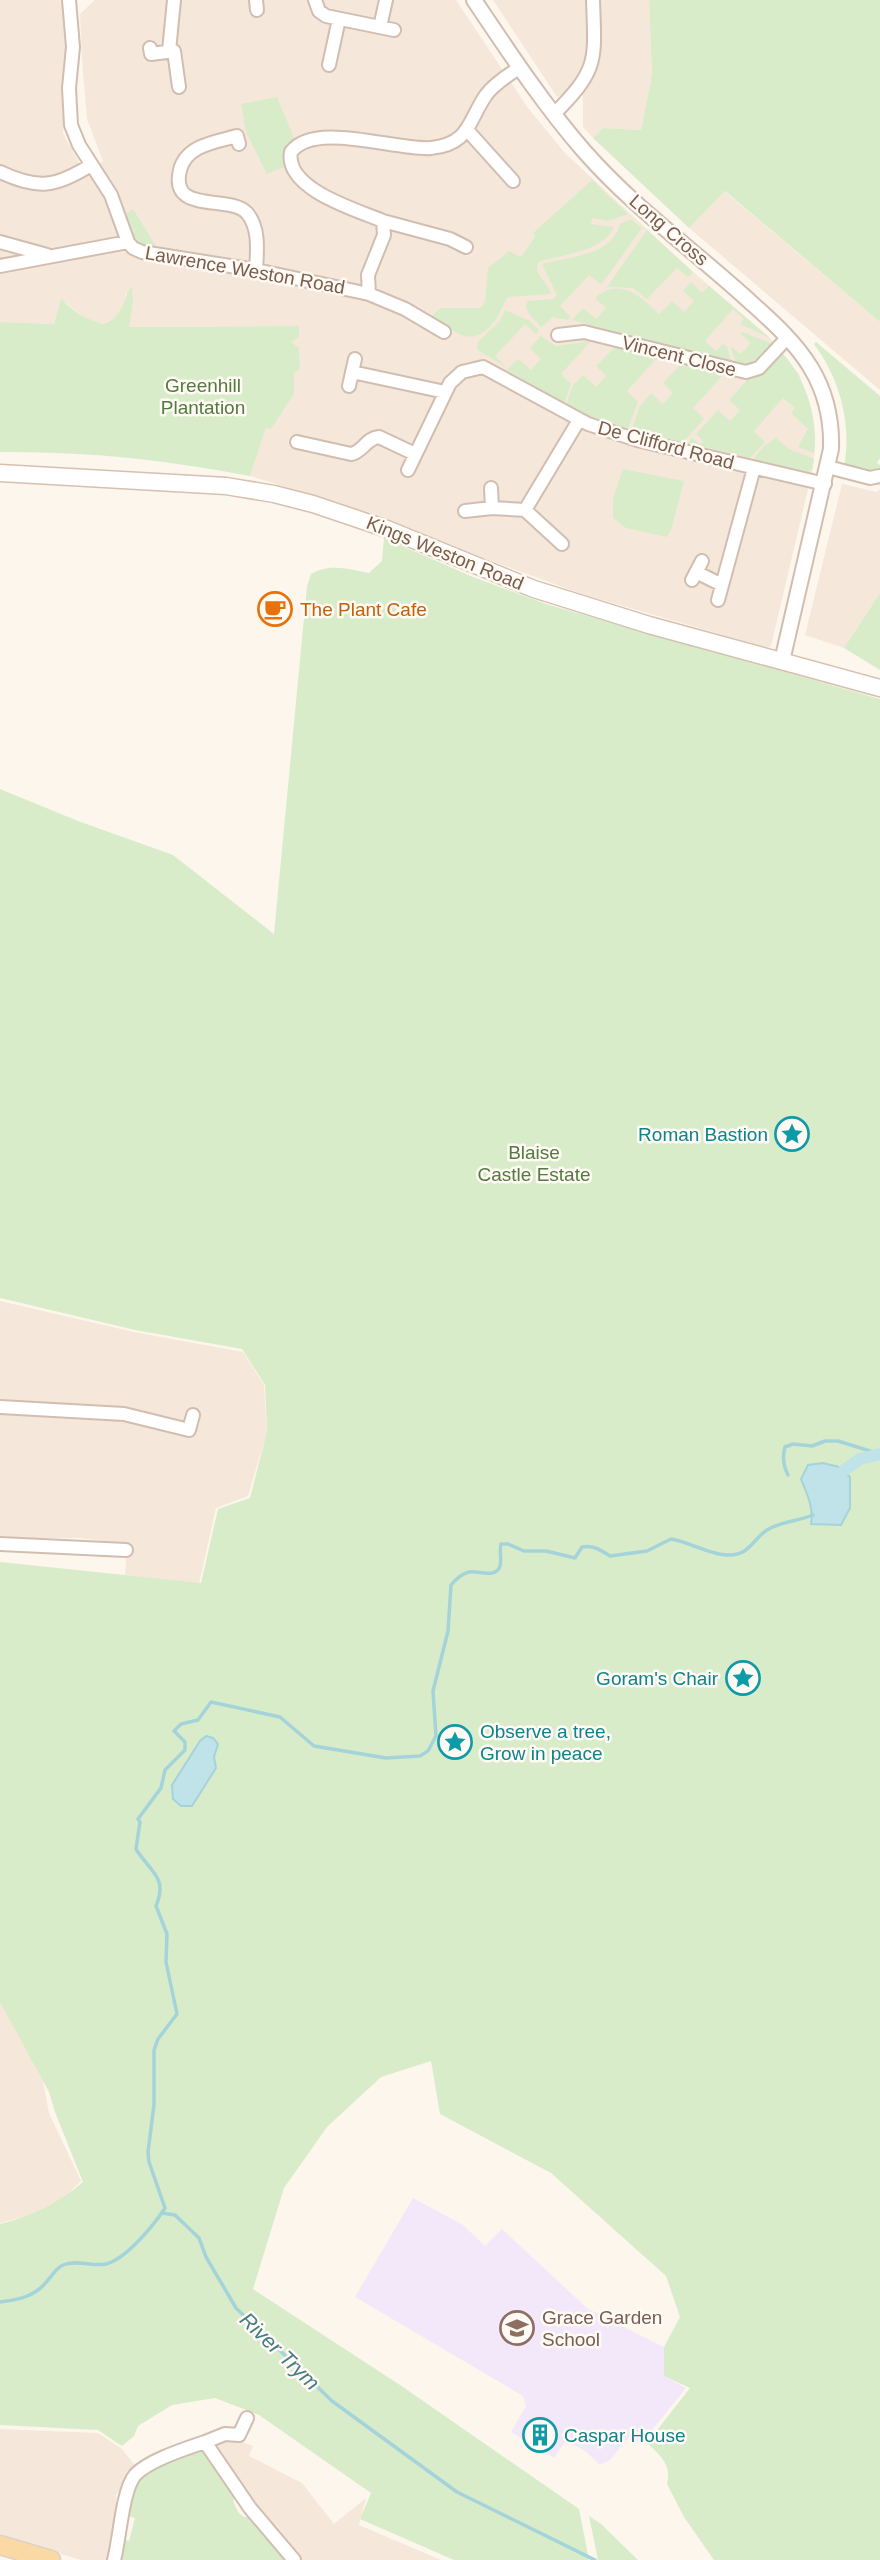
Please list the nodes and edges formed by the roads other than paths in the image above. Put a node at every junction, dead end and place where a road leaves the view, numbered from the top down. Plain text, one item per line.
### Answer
1 (69, 0) edge
2 (174, 0) edge
3 (315, 0) edge
4 (386, 0) edge
5 (474, 0) edge
6 (593, 0) edge
7 (339, 19) junction
8 (380, 27) junction
9 (394, 30) dead end
10 (150, 48) dead end
11 (169, 51) junction
12 (329, 65) dead end
13 (519, 68) junction
14 (179, 87) dead end
15 (554, 114) junction
16 (468, 131) junction
17 (239, 144) dead end
18 (91, 165) junction
19 (0, 172) edge
20 (512, 176) dead end
21 (383, 221) junction
22 (0, 242) edge
23 (128, 242) junction
24 (457, 247) dead end
25 (49, 256) junction
26 (0, 265) edge
27 (256, 270) junction
28 (369, 293) junction
29 (444, 332) dead end
30 (558, 335) dead end
31 (788, 337) junction
32 (349, 386) dead end
33 (445, 392) junction
34 (579, 420) junction
35 (297, 442) dead end
36 (415, 454) junction
37 (828, 467) junction
38 (754, 468) junction
39 (408, 470) dead end
40 (0, 473) edge
41 (880, 476) edge
42 (825, 484) junction
43 (491, 488) dead end
44 (492, 508) junction
45 (525, 510) junction
46 (465, 511) dead end
47 (562, 544) dead end
48 (697, 571) dead end
49 (722, 585) junction
50 (718, 600) dead end
51 (782, 661) junction
52 (880, 688) edge
53 (0, 1407) edge
54 (193, 1415) dead end
55 (0, 1544) edge
56 (121, 1554) dead end
57 (247, 2418) dead end
58 (205, 2442) junction
59 (0, 2545) edge
60 (51, 2560) edge
61 (114, 2560) edge
62 (294, 2560) edge

1 - 18 street, Lawrence Weston Road
2 - 11 street
3 - 7 street
4 - 8 street
5 - 13 street, Long Cross
6 - 15 street
7 - 8 street
7 - 12 street
8 - 9 street
10 - 11 street
11 - 14 street
13 - 15 street, Long Cross
13 - 16 street
15 - 31 street, Long Cross
16 - 20 street
16 - 21 street
17 - 27 street
18 - 19 street
18 - 23 street, Lawrence Weston Road
21 - 24 street
21 - 28 street
22 - 25 street
23 - 25 street
23 - 27 street, Lawrence Weston Road
25 - 26 street
27 - 28 street, Lawrence Weston Road
28 - 29 street, Lawrence Weston Road
30 - 31 street, Vincent Close
31 - 37 street, Long Cross
32 - 33 street
33 - 34 street, De Clifford Road
33 - 36 street, De Clifford Road
34 - 38 street, De Clifford Road
34 - 45 street, De Clifford Road
35 - 36 street
36 - 39 street, De Clifford Road
37 - 41 street
37 - 42 street, Long Cross
38 - 42 street, De Clifford Road
38 - 49 street, De Clifford Road
40 - 51 main road, Kings Weston Road
42 - 51 street, Long Cross
43 - 44 street
44 - 45 street
44 - 46 street
45 - 47 street
48 - 49 street
49 - 50 street, De Clifford Road
51 - 52 main road, Kings Weston Road
53 - 54 street
55 - 56 street
57 - 58 street
58 - 61 street
58 - 62 street
59 - 60 main road

